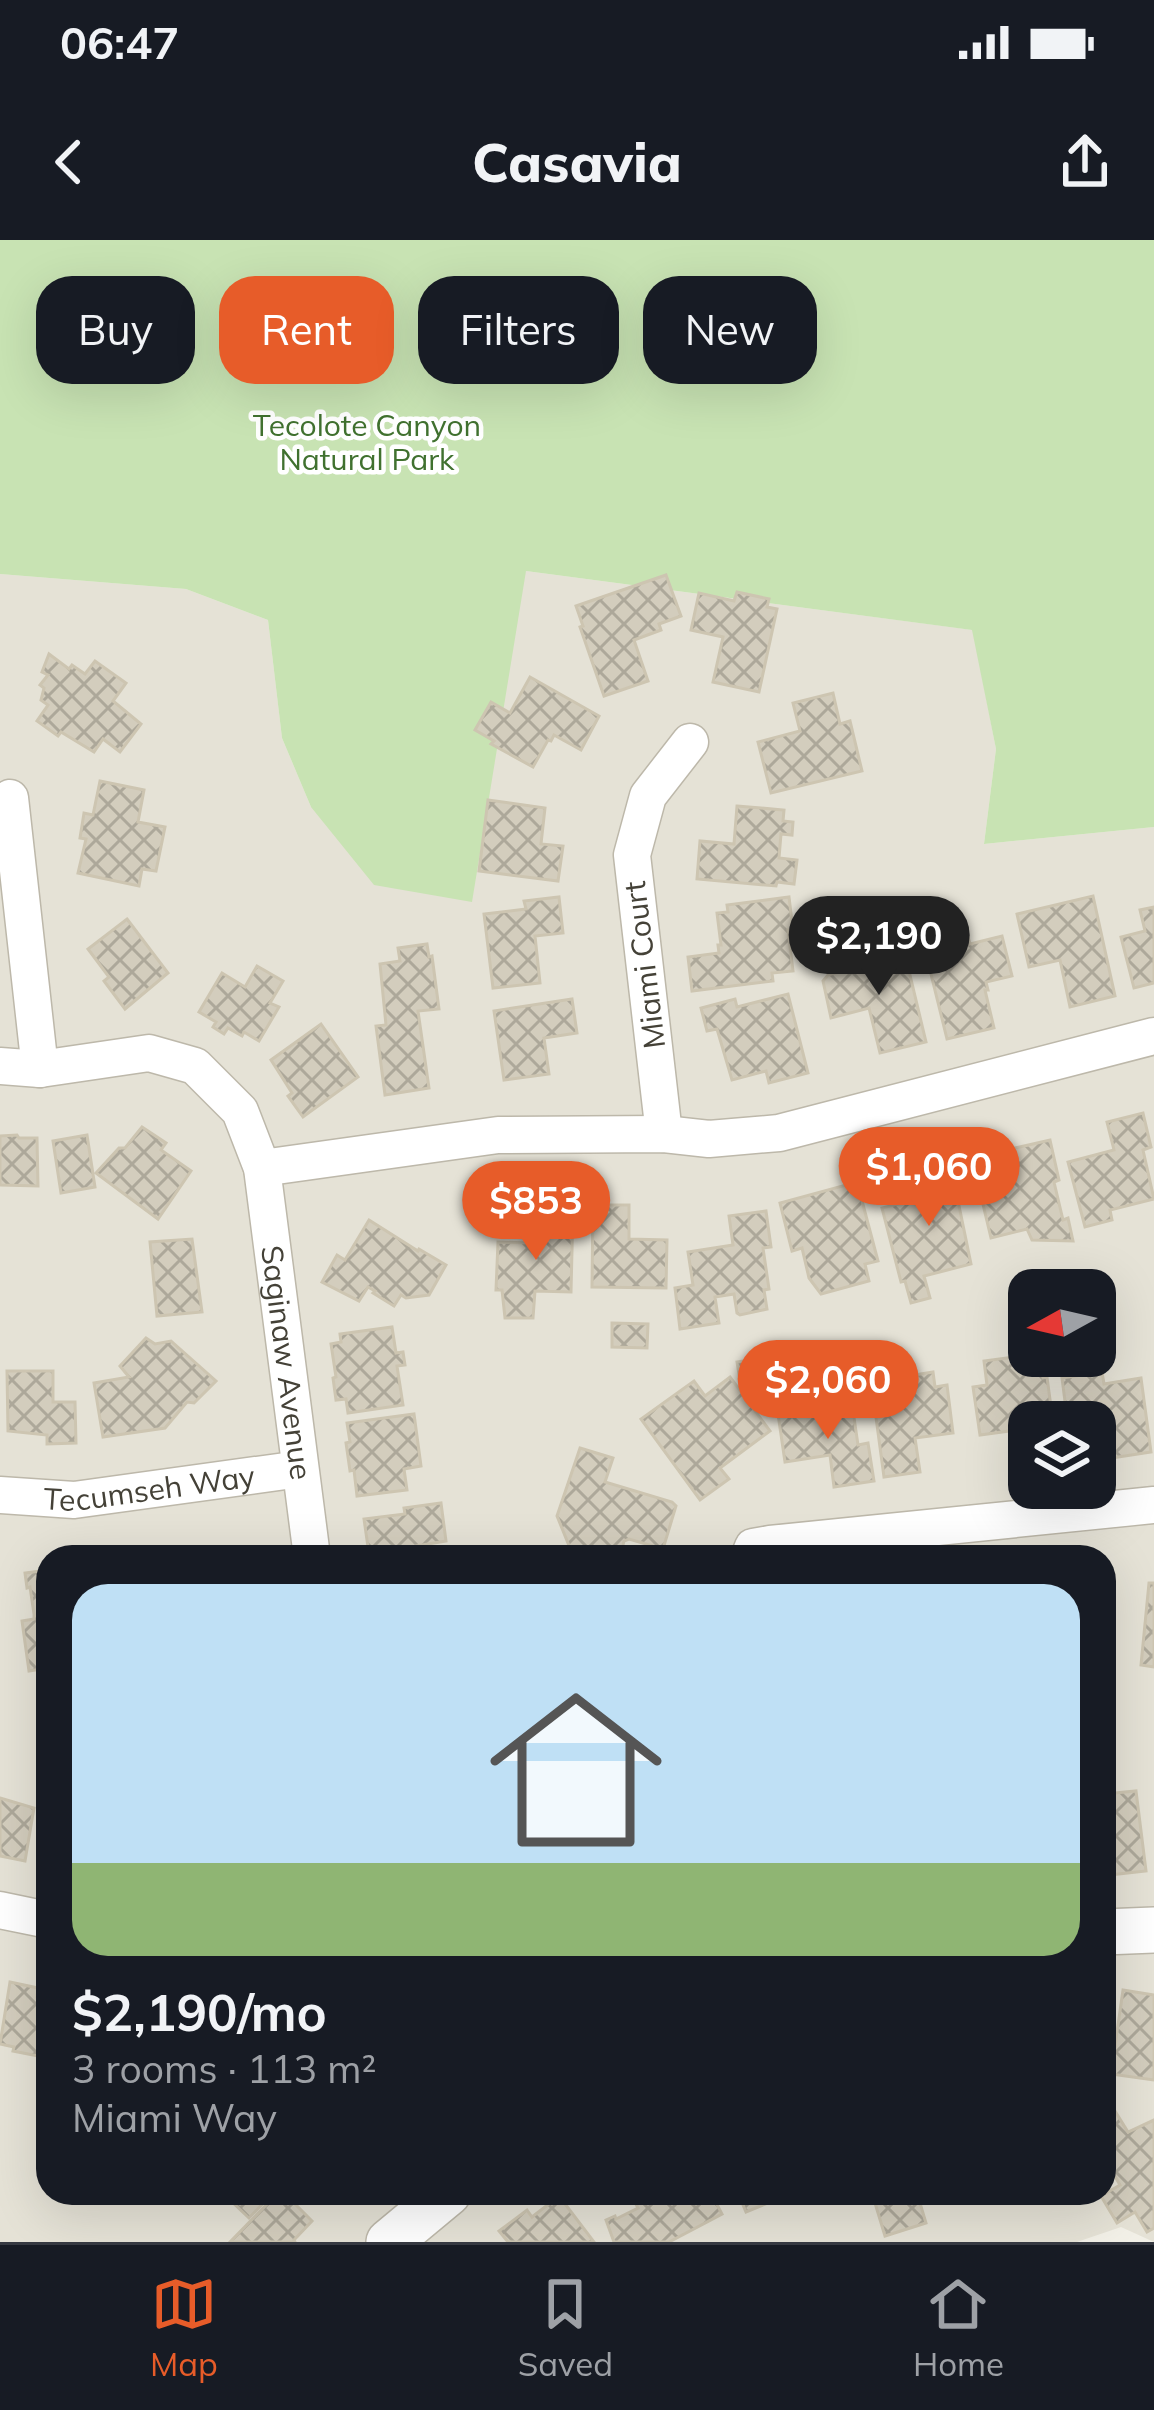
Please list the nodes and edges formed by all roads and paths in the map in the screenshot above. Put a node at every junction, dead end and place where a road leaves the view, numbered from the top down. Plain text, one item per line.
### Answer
1 (691, 742) dead end
2 (10, 798) dead end
3 (1154, 1036) edge
4 (0, 1066) edge
5 (40, 1069) junction
6 (664, 1134) junction
7 (262, 1168) junction
8 (300, 1469) junction
9 (0, 1495) edge
10 (1154, 1505) edge
11 (310, 1545) edge
12 (811, 1545) edge
13 (0, 1910) edge
14 (36, 1918) edge
15 (1154, 1930) edge
16 (1116, 1932) edge
17 (434, 2205) edge
18 (389, 2242) edge

1 - 6 street, Miami Court
2 - 5 street
3 - 6 street
4 - 5 street, Saginaw Avenue
5 - 7 street, Saginaw Avenue
6 - 7 street
7 - 8 street, Saginaw Avenue
8 - 9 street, Tecumseh Way
8 - 11 street, Saginaw Avenue
10 - 12 street
13 - 14 street
15 - 16 street
17 - 18 street

